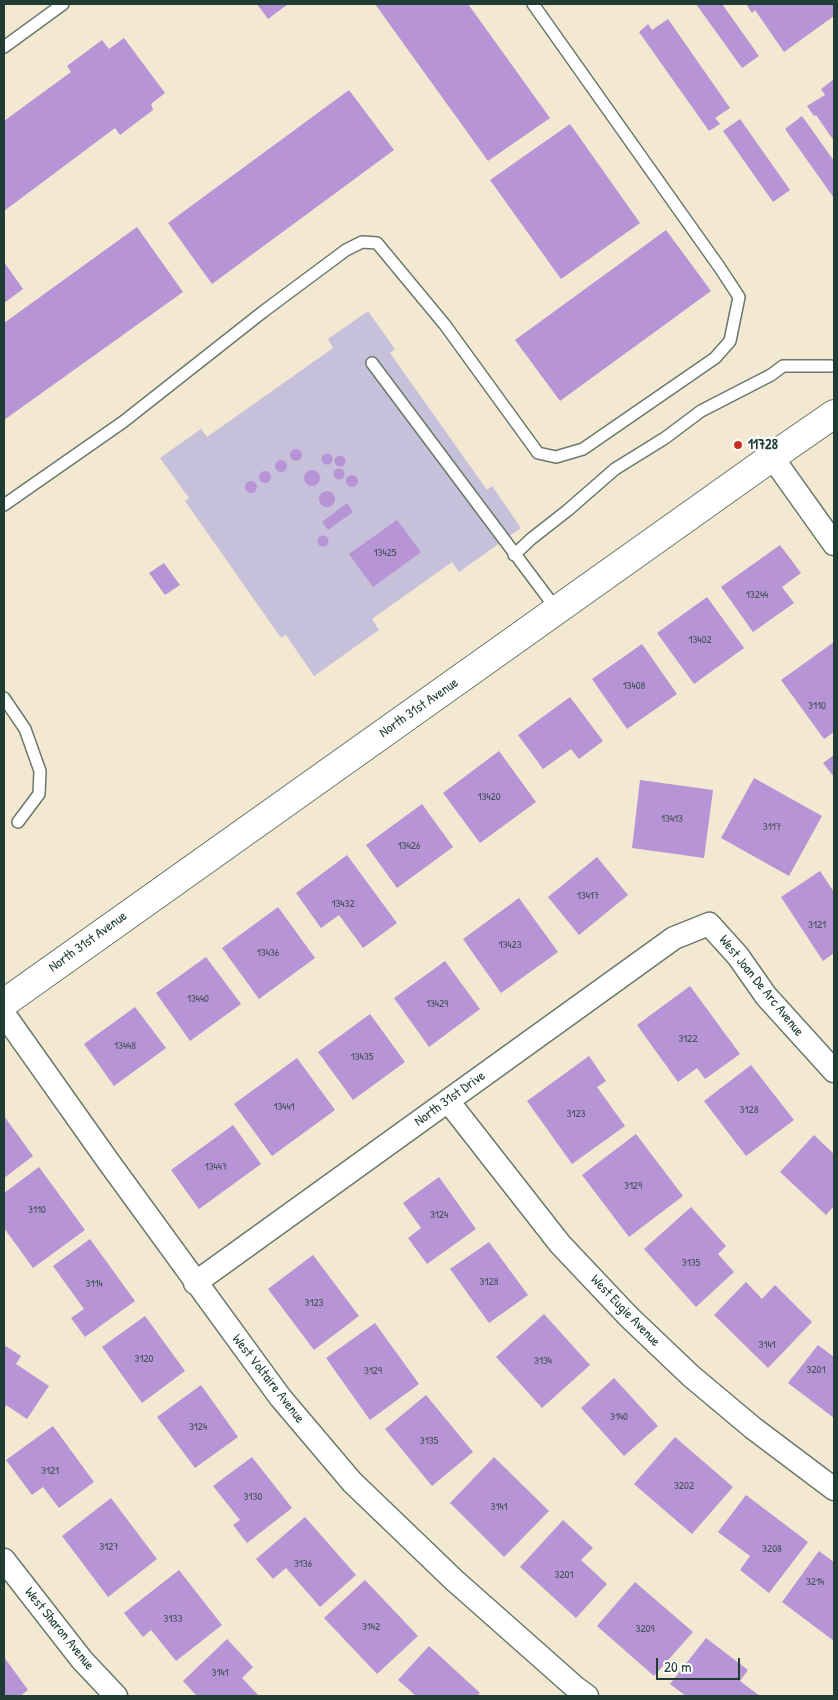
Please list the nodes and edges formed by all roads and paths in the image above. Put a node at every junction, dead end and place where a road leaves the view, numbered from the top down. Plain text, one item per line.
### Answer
1 (63, 4) edge
2 (533, 4) edge
3 (4, 47) edge
4 (372, 363) dead end
5 (831, 366) dead end
6 (834, 414) edge
7 (772, 456) junction
8 (4, 505) edge
9 (834, 544) edge
10 (514, 555) junction
11 (557, 610) junction
12 (4, 698) edge
13 (18, 822) dead end
14 (710, 924) joint
15 (4, 1003) edge
16 (4, 1014) edge
17 (834, 1071) edge
18 (448, 1101) junction
19 (195, 1282) junction
20 (834, 1489) edge
21 (4, 1560) edge
22 (116, 1696) edge
23 (587, 1696) edge

1 - 3 lane
2 - 8 lane
4 - 10 lane
5 - 10 lane
6 - 7 street, North 31st Avenue
7 - 9 street
7 - 11 street, North 31st Avenue
10 - 11 lane
11 - 15 street, North 31st Avenue
12 - 13 lane
14 - 17 street, West Joan De Arc Avenue
14 - 18 street, North 31st Drive
16 - 19 street, West Voltaire Avenue
18 - 19 street, North 31st Drive
18 - 20 street, West Eugie Avenue
19 - 23 street, West Voltaire Avenue
21 - 22 street, West Sharon Avenue

